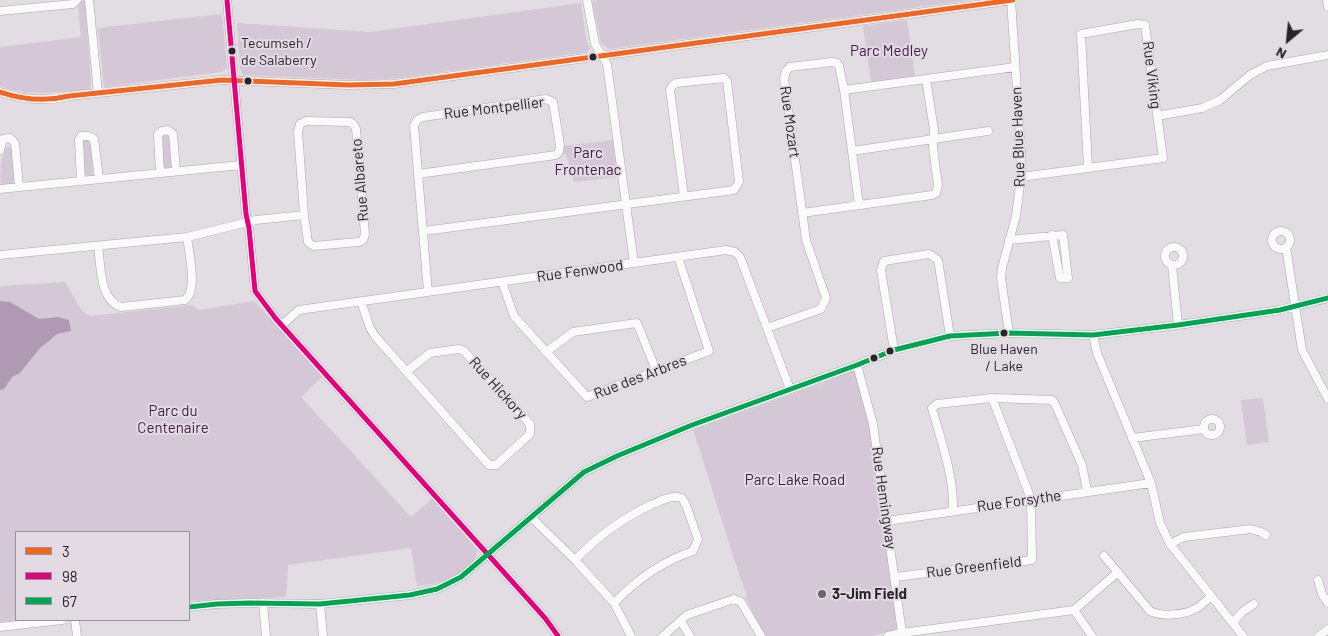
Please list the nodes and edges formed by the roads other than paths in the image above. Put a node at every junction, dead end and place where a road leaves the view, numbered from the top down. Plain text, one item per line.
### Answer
1 (77, 0) edge
2 (89, 0) edge
3 (227, 0) edge
4 (587, 0) edge
5 (1012, 0) edge
6 (1327, 0) edge
7 (1328, 7) edge
8 (0, 12) edge
9 (1328, 55) edge
10 (602, 56) junction
11 (1015, 67) junction
12 (926, 79) junction
13 (234, 81) junction
14 (844, 90) junction
15 (0, 92) edge
16 (98, 93) junction
17 (1157, 116) junction
18 (988, 131) dead end
19 (933, 139) junction
20 (0, 150) edge
21 (852, 151) junction
22 (241, 165) junction
23 (1088, 168) junction
24 (176, 171) junction
25 (160, 173) junction
26 (418, 174) junction
27 (1021, 177) junction
28 (99, 179) junction
29 (81, 181) junction
30 (19, 187) junction
31 (0, 189) edge
32 (684, 196) junction
33 (627, 204) junction
34 (859, 205) junction
35 (802, 213) junction
36 (304, 215) junction
37 (248, 222) junction
38 (424, 231) junction
39 (1052, 235) junction
40 (187, 237) junction
41 (1009, 240) junction
42 (98, 246) junction
43 (1286, 247) dead end
44 (0, 255) edge
45 (678, 257) junction
46 (634, 263) junction
47 (1172, 265) dead end
48 (502, 282) junction
49 (428, 292) junction
50 (1328, 298) edge
51 (360, 300) junction
52 (1296, 306) junction
53 (283, 324) junction
54 (1178, 326) junction
55 (767, 328) junction
56 (1009, 333) junction
57 (950, 336) junction
58 (1093, 336) junction
59 (894, 350) junction
60 (546, 352) junction
61 (857, 365) junction
62 (656, 370) junction
63 (407, 371) junction
64 (790, 389) junction
65 (992, 398) junction
66 (1328, 399) edge
67 (1204, 429) dead end
68 (1132, 438) junction
69 (1151, 483) junction
70 (1087, 491) junction
71 (1031, 499) junction
72 (953, 510) junction
73 (531, 517) junction
74 (887, 521) junction
75 (1266, 535) dead end
76 (1170, 544) junction
77 (488, 555) junction
78 (1104, 556) dead end
79 (575, 560) junction
80 (1118, 572) junction
81 (895, 577) junction
82 (1318, 580) dead end
83 (1212, 596) junction
84 (263, 603) junction
85 (614, 603) junction
86 (1328, 603) edge
87 (320, 604) junction
88 (1254, 604) dead end
89 (190, 607) edge
90 (1074, 610) junction
91 (53, 621) edge
92 (76, 621) edge
93 (681, 621) junction
94 (1233, 623) junction
95 (0, 627) edge
96 (1328, 629) edge
97 (902, 633) junction
98 (554, 635) edge
99 (78, 636) edge
100 (266, 636) edge
101 (324, 636) edge
102 (631, 636) edge
103 (663, 636) edge
104 (690, 636) edge
105 (761, 636) edge
106 (888, 636) edge
107 (1092, 636) edge
108 (1243, 636) edge
109 (1319, 636) edge

1 - 8 street
2 - 16 street
3 - 13 street
4 - 10 street
5 - 10 street
5 - 11 street, Rue Blue Haven
6 - 7 street
9 - 17 street
10 - 13 street
10 - 33 street
11 - 12 street
11 - 27 street, Rue Blue Haven
12 - 14 street
12 - 19 street
13 - 16 street
13 - 22 street
14 - 21 street, Rue Mozart
14 - 35 street, Rue Mozart
15 - 16 street
17 - 23 street, Rue Viking
17 - 23 street, Rue Viking
18 - 19 street
19 - 21 street
19 - 34 street
20 - 30 street
21 - 34 street, Rue Mozart
22 - 24 street
22 - 37 street
23 - 27 street, Rue Viking
24 - 25 street
24 - 25 street
25 - 28 street
26 - 26 street, Rue Montpellier
26 - 38 street, Rue Montpellier
27 - 41 street, Rue Blue Haven
28 - 29 street
28 - 29 street
29 - 30 street
30 - 31 street
32 - 32 street
32 - 33 street
33 - 38 street
33 - 46 street
34 - 35 street
35 - 55 street, Rue Mozart
36 - 36 street, Rue Albareto
36 - 37 street
37 - 40 street
37 - 53 street
38 - 49 street, Rue Montpellier
39 - 39 street
39 - 41 street
40 - 42 street
40 - 42 street
41 - 56 street, Rue Blue Haven
42 - 44 street
43 - 52 street
45 - 46 street, Rue Fenwood
45 - 55 street, Rue Fenwood
45 - 62 street, Rue des Arbres
46 - 48 street, Rue Fenwood
47 - 54 street
48 - 49 street, Rue Fenwood
48 - 60 street, Rue des Arbres
49 - 51 street, Rue Fenwood
50 - 52 street
51 - 53 street, Rue Fenwood
51 - 63 street, Rue Hickory
52 - 54 street
52 - 66 street
53 - 77 street
54 - 58 street
55 - 64 street, Rue Fenwood
56 - 57 street
56 - 58 street
57 - 59 street
57 - 59 street
58 - 68 street
59 - 61 street
60 - 62 street, Rue des Arbres
60 - 62 street
61 - 64 street
61 - 74 street, Rue Hemingway
63 - 63 street, Rue Hickory
64 - 73 street
65 - 70 street
65 - 71 street, Rue Greenfield
65 - 72 street
67 - 68 street
68 - 69 street
69 - 70 street, Rue Forsythe
69 - 76 street
70 - 71 street, Rue Forsythe
71 - 72 street, Rue Forsythe
71 - 81 street, Rue Greenfield
72 - 74 street, Rue Forsythe
73 - 77 street
73 - 79 street
74 - 81 street, Rue Hemingway
75 - 76 street
76 - 83 street
77 - 87 street
77 - 98 street
78 - 80 street
79 - 85 street
79 - 85 street
80 - 83 street
80 - 90 street
81 - 97 street, Rue Hemingway
82 - 86 street
83 - 94 street
84 - 87 street
84 - 89 street
84 - 100 street
85 - 102 street
87 - 101 street
88 - 94 street
90 - 97 street
90 - 107 street
91 - 95 street
92 - 99 street
93 - 103 street
93 - 104 street
93 - 105 street
94 - 108 street
96 - 109 street
97 - 106 street

